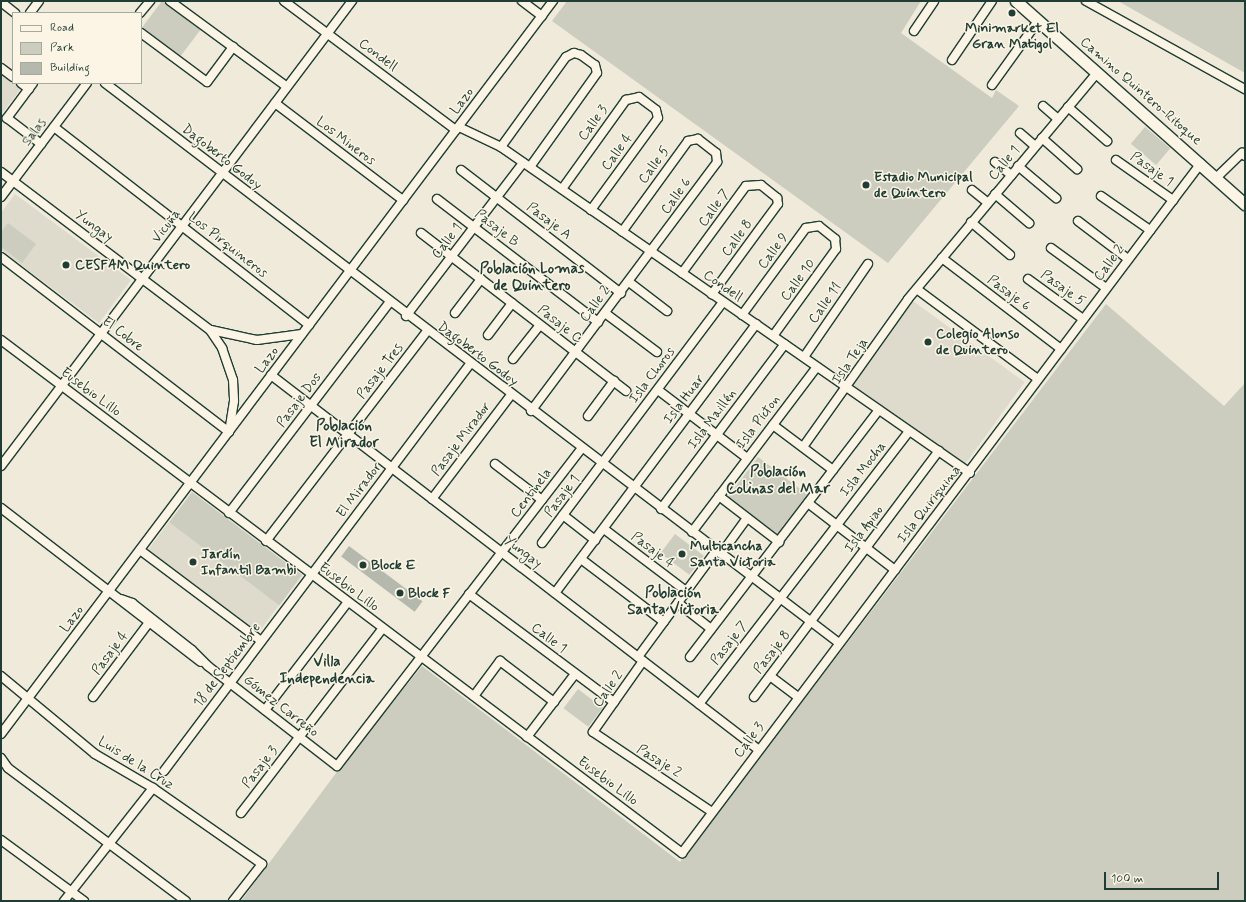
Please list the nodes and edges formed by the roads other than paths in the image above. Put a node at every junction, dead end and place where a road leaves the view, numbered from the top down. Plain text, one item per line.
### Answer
1 (39, 1) edge
2 (150, 1) edge
3 (170, 1) edge
4 (284, 1) edge
5 (352, 1) edge
6 (522, 1) edge
7 (553, 1) edge
8 (934, 1) edge
9 (992, 1) edge
10 (1016, 1) edge
11 (1086, 1) edge
12 (1, 2) edge
13 (14, 12) edge
14 (31, 12) edge
15 (141, 12) edge
16 (542, 16) junction
17 (1038, 21) junction
18 (914, 31) dead end
19 (142, 34) edge
20 (327, 34) junction
21 (233, 47) junction
22 (952, 60) dead end
23 (1, 68) edge
24 (1097, 73) junction
25 (12, 76) edge
26 (86, 84) edge
27 (106, 84) edge
28 (992, 85) dead end
29 (31, 86) edge
30 (287, 87) junction
31 (1245, 89) edge
32 (274, 103) junction
33 (1043, 106) dead end
34 (654, 108) joint
35 (1068, 108) junction
36 (1058, 119) junction
37 (54, 127) junction
38 (457, 128) junction
39 (1020, 133) dead end
40 (1042, 138) junction
41 (1107, 141) dead end
42 (41, 144) junction
43 (1035, 146) junction
44 (501, 147) junction
45 (716, 153) joint
46 (1245, 156) edge
47 (1116, 160) dead end
48 (995, 162) dead end
49 (1201, 163) junction
50 (526, 165) junction
51 (1018, 166) junction
52 (1078, 169) dead end
53 (461, 170) dead end
54 (1, 172) edge
55 (222, 174) junction
56 (1011, 175) junction
57 (1217, 177) junction
58 (13, 181) junction
59 (562, 189) junction
60 (972, 190) dead end
61 (995, 194) junction
62 (1101, 196) dead end
63 (1, 197) edge
64 (775, 197) joint
65 (437, 198) dead end
66 (496, 198) junction
67 (1056, 198) dead end
68 (403, 200) junction
69 (1173, 200) junction
70 (988, 202) junction
71 (1245, 204) edge
72 (591, 210) junction
73 (1078, 221) dead end
74 (971, 222) junction
75 (1029, 223) dead end
76 (182, 226) junction
77 (474, 227) junction
78 (1150, 230) junction
79 (622, 232) junction
80 (422, 233) dead end
81 (833, 238) joint
82 (1050, 248) dead end
83 (651, 252) junction
84 (1010, 255) dead end
85 (452, 256) junction
86 (1, 257) edge
87 (942, 258) junction
88 (1128, 259) junction
89 (868, 264) dead end
90 (349, 272) junction
91 (682, 273) junction
92 (142, 279) junction
93 (481, 279) junction
94 (1028, 279) dead end
95 (629, 282) junction
96 (1106, 288) junction
97 (918, 290) junction
98 (621, 293) junction
99 (712, 294) junction
100 (723, 302) junction
101 (389, 303) junction
102 (512, 303) junction
103 (667, 311) dead end
104 (606, 313) junction
105 (455, 314) dead end
106 (742, 315) junction
107 (406, 316) junction
108 (1083, 319) junction
109 (598, 322) junction
110 (756, 324) junction
111 (310, 325) junction
112 (540, 325) junction
113 (210, 330) junction
114 (427, 331) junction
115 (101, 334) junction
116 (302, 334) junction
117 (488, 334) dead end
118 (772, 336) junction
119 (1, 340) edge
120 (785, 344) junction
121 (1061, 349) junction
122 (576, 352) junction
123 (657, 352) dead end
124 (804, 357) junction
125 (513, 359) dead end
126 (470, 364) junction
127 (817, 367) junction
128 (272, 375) junction
129 (1038, 378) junction
130 (614, 382) junction
131 (62, 386) junction
132 (848, 388) junction
133 (658, 390) junction
134 (626, 391) dead end
135 (511, 395) junction
136 (311, 406) junction
137 (879, 410) junction
138 (531, 411) junction
139 (689, 414) junction
140 (588, 416) dead end
141 (773, 425) junction
142 (909, 431) junction
143 (229, 432) junction
144 (348, 434) junction
145 (717, 435) junction
146 (803, 447) junction
147 (581, 449) junction
148 (939, 451) junction
149 (748, 458) junction
150 (495, 464) dead end
151 (602, 464) junction
152 (1, 466) edge
153 (392, 468) junction
154 (833, 470) junction
155 (970, 473) junction
156 (190, 483) junction
157 (634, 489) junction
158 (718, 496) junction
159 (432, 499) junction
160 (542, 500) junction
161 (808, 503) junction
162 (1, 508) edge
163 (661, 509) junction
164 (229, 513) junction
165 (563, 515) junction
166 (747, 518) junction
167 (837, 525) junction
168 (604, 529) junction
169 (692, 532) junction
170 (266, 540) junction
171 (595, 540) junction
172 (778, 542) junction
173 (542, 543) dead end
174 (866, 548) junction
175 (140, 550) junction
176 (502, 552) junction
177 (718, 552) junction
178 (581, 559) junction
179 (895, 570) junction
180 (311, 574) junction
181 (751, 577) junction
182 (110, 590) junction
183 (686, 591) junction
184 (555, 593) junction
185 (470, 594) junction
186 (121, 599) junction
187 (780, 599) junction
188 (348, 602) junction
189 (678, 603) junction
190 (664, 622) junction
191 (811, 623) junction
192 (147, 624) junction
193 (383, 628) junction
194 (711, 629) junction
195 (261, 641) junction
196 (838, 643) junction
197 (421, 657) junction
198 (690, 658) dead end
199 (641, 659) junction
200 (208, 666) junction
201 (575, 674) junction
202 (1, 676) edge
203 (770, 676) junction
204 (230, 683) junction
205 (474, 696) junction
206 (93, 697) dead end
207 (754, 697) dead end
208 (798, 697) junction
209 (28, 700) junction
210 (554, 702) junction
211 (614, 702) junction
212 (699, 704) junction
213 (264, 710) junction
214 (593, 732) joint
215 (1, 734) edge
216 (300, 737) junction
217 (527, 737) junction
218 (759, 750) junction
219 (1, 758) edge
220 (337, 766) joint
221 (164, 771) dead end
222 (153, 788) junction
223 (712, 812) junction
224 (241, 813) dead end
225 (1, 840) edge
226 (109, 844) junction
227 (682, 853) joint
228 (72, 892) junction
229 (64, 901) edge
230 (84, 901) edge
231 (186, 901) edge
232 (234, 901) edge

1 - 14 street
2 - 15 street
3 - 21 street
4 - 20 street, Condell
5 - 20 street, Vicuña
6 - 16 street
7 - 16 street, Lazo
8 - 18 street
9 - 22 street
10 - 17 main road, Camino Quintero-Ritoque
11 - 31 street
12 - 13 street
16 - 38 street, Lazo
17 - 24 main road, Camino Quintero-Ritoque
17 - 28 street
19 - 21 street
20 - 30 street, Vicuña
20 - 38 street, Condell
21 - 30 street
23 - 25 street
24 - 35 street, Calle 1
24 - 49 main road, Camino Quintero-Ritoque
26 - 37 street, Salas
27 - 55 street, Dagoberto Godoy
29 - 42 street
30 - 32 street, Vicuña
32 - 55 street, Vicuña
32 - 68 street, Los Mineros
33 - 36 street
34 - 59 street, Calle 3
34 - 72 street, Calle 4
35 - 36 street, Calle 1
35 - 41 street
36 - 40 street, Calle 1
37 - 42 street, Salas
37 - 76 street, Los Pirquineros
38 - 44 street, Condell
38 - 68 street, Lazo
39 - 43 street
40 - 43 street, Calle 1
40 - 52 street
42 - 58 street, Salas
43 - 51 street, Calle 1
44 - 50 street, Condell
44 - 50 street
45 - 79 street, Calle 5
45 - 83 street, Calle 6
46 - 57 street
47 - 69 street, Pasaje 1
48 - 56 street
49 - 57 main road, Camino Quintero-Ritoque
49 - 69 street, Calle 2
50 - 59 street, Condell
50 - 66 street, Calle 1
51 - 56 street, Calle 1
51 - 67 street
53 - 66 street, Pasaje A
54 - 58 street, Yungay
55 - 76 street, Vicuña
55 - 90 street, Dagoberto Godoy
56 - 61 street, Calle 1
57 - 71 main road, Camino Quintero-Ritoque
58 - 63 street, Salas
58 - 92 street, Yungay
59 - 72 street, Condell
60 - 70 street
61 - 70 street, Calle 1
61 - 75 street
62 - 78 street
64 - 91 street, Calle 7
64 - 99 street, Calle 8
65 - 77 street, Pasaje B
66 - 77 street, Calle 1
66 - 98 street, Pasaje A
68 - 90 street, Lazo
69 - 78 street, Calle 2
70 - 74 street, Calle 1
72 - 79 street, Condell
73 - 88 street
74 - 84 street
74 - 87 street, Calle 1
76 - 92 street, Vicuña
76 - 111 street, Los Pirquineros
77 - 85 street, Calle 1
77 - 109 street, Pasaje B
78 - 88 street, Calle 2
79 - 83 street, Condell
80 - 85 street, Pasaje C
81 - 106 street, Calle 9
81 - 118 street, Calle 10
82 - 96 street
83 - 91 street, Condell
83 - 95 street, Calle 2
85 - 93 street, Pasaje C
85 - 107 street, Calle 1
86 - 115 street, El Cobre
87 - 97 street, Calle 1
87 - 121 street, Pasaje 6
88 - 96 street, Calle 2
89 - 124 street, Calle 11
90 - 101 street, Dagoberto Godoy
90 - 111 street, Lazo
91 - 99 street, Condell
92 - 113 street, Yungay
92 - 115 street, Vicuña
93 - 102 street, Pasaje C
93 - 105 street
94 - 108 street, Pasaje 5
95 - 98 street, Calle 2
95 - 103 street
96 - 108 street, Calle 2
97 - 129 street
97 - 132 street, Isla Teja
98 - 104 street, Calle 2
99 - 100 street, Condell
100 - 106 street, Condell
100 - 133 street, Isla Choros
101 - 107 street, Dagoberto Godoy
101 - 136 street, Pasaje Dos
102 - 112 street, Pasaje C
102 - 117 street
104 - 109 street, Calle 2
104 - 123 street
106 - 110 street, Condell
107 - 114 street, Dagoberto Godoy
108 - 121 street, Calle 2
109 - 122 street, Calle 2
110 - 118 street, Condell
110 - 139 street, Isla Huar
111 - 116 street, Lazo
112 - 122 street, Pasaje C
112 - 125 street
113 - 116 street, Yungay
113 - 143 street, Yungay
114 - 126 street, Dagoberto Godoy
114 - 144 street, Pasaje Tres
115 - 131 street, Vicuña
115 - 143 street, El Cobre
116 - 128 street, Lazo
118 - 120 street, Condell
119 - 131 street, Eusebio Lillo
120 - 124 street, Condell
120 - 145 street, Isla Maillén
121 - 129 street, Calle 2
122 - 130 street, Pasaje C
122 - 138 street, Calle 2
124 - 127 street, Condell
126 - 135 street, Dagoberto Godoy
126 - 153 street, El Mirador
127 - 132 street, Condell
127 - 141 street, Isla Picton
128 - 136 street, Yungay
128 - 143 street, Lazo
129 - 155 street, Isla Quiriquina
130 - 134 street, Pasaje C
130 - 140 street
131 - 152 street, Vicuña
131 - 156 street, Eusebio Lillo
132 - 137 street, Condell
132 - 146 street, Isla Teja
133 - 139 street
133 - 151 street, Isla Choros
135 - 138 street, Dagoberto Godoy
135 - 159 street, Pasaje Mirador
136 - 144 street, Yungay
136 - 164 street, Pasaje Dos
137 - 142 street, Condell
137 - 154 street
138 - 147 street, Dagoberto Godoy
139 - 145 street
139 - 157 street, Isla Huar
141 - 146 street
141 - 149 street, Isla Picton
142 - 148 street, Condell
142 - 167 street, Isla Mocha
143 - 156 street, Lazo
144 - 153 street, Yungay
144 - 170 street, Pasaje Tres
145 - 149 street
145 - 163 street, Isla Maillén
146 - 154 street
147 - 151 street, Dagoberto Godoy
147 - 160 street, Centinela
148 - 155 street, Condell
148 - 174 street, Isla Apiao
149 - 158 street, Isla Picton
150 - 160 street
151 - 157 street, Dagoberto Godoy
151 - 165 street, Pasaje 1
153 - 159 street, Yungay
153 - 180 street, El Mirador
154 - 161 street
155 - 179 street, Isla Quiriquina
156 - 164 street, Eusebio Lillo
156 - 175 street, Lazo
157 - 163 street, Dagoberto Godoy
157 - 168 street
158 - 166 street
158 - 169 street, Isla Picton
159 - 176 street, Yungay
160 - 176 street, Centinela
161 - 167 street
161 - 172 street
162 - 182 street, Gómez Carreño
163 - 169 street, Dagoberto Godoy
164 - 170 street, Eusebio Lillo
165 - 171 street
165 - 173 street, Pasaje 1
166 - 172 street
166 - 177 street, Calle 2
167 - 174 street
167 - 187 street, Isla Mocha
168 - 171 street
168 - 183 street, Pasaje 4
169 - 177 street, Dagoberto Godoy
170 - 180 street, Eusebio Lillo
171 - 178 street
172 - 181 street
174 - 179 street
174 - 191 street, Isla Apiao
175 - 182 street, Lazo
175 - 195 street
176 - 184 street, Yungay
176 - 185 street, Centinela
177 - 181 street, Dagoberto Godoy
177 - 183 street, Calle 2
178 - 184 street
178 - 190 street
179 - 196 street, Isla Quiriquina
180 - 188 street, Eusebio Lillo
180 - 195 street, 18 de Septiembre
181 - 187 street, Dagoberto Godoy
181 - 194 street
182 - 186 street, Gómez Carreño
182 - 209 street, Lazo
183 - 189 street, Calle 2
184 - 199 street, Yungay
185 - 197 street, Centinela
185 - 201 street, Calle 1
186 - 192 street, Gómez Carreño
186 - 200 street, Gómez Carreño
187 - 191 street, Dagoberto Godoy
187 - 212 street, Pasaje 7
188 - 193 street, Eusebio Lillo
188 - 213 street
189 - 190 street, Calle 2
189 - 194 street
190 - 199 street, Calle 2
191 - 196 street, Dagoberto Godoy
191 - 203 street, Pasaje 8
192 - 200 street, Gómez Carreño
192 - 206 street, Pasaje 4
193 - 197 street, Eusebio Lillo
193 - 216 street, Pasaje 3
194 - 198 street
195 - 204 street, 18 de Septiembre
196 - 208 street, Calle 3
197 - 205 street, Eusebio Lillo
197 - 220 street, Centinela
199 - 211 street, Calle 2
199 - 212 street, Yungay
200 - 204 street, Gómez Carreño
201 - 210 street
201 - 211 street, Calle 1
202 - 209 street, Luis de la Cruz
203 - 207 street, Pasaje 8
203 - 208 street
204 - 213 street, Gómez Carreño
204 - 221 street, 18 de Septiembre
205 - 210 street
205 - 217 street, Eusebio Lillo
208 - 218 street, Calle 3
209 - 215 street, Lazo
209 - 222 street, Luis de la Cruz
210 - 217 street
211 - 214 street, Calle 2
212 - 218 street, Yungay
213 - 216 street, Gómez Carreño
214 - 223 street, Pasaje 2
216 - 220 street, Gómez Carreño
216 - 224 street, Pasaje 3
217 - 227 street, Eusebio Lillo
218 - 223 street, Calle 3
219 - 226 street
222 - 226 street
222 - 232 street, Luis de la Cruz
223 - 227 street, Calle 3
225 - 228 street
226 - 228 street
226 - 231 street
228 - 229 street
228 - 230 street

